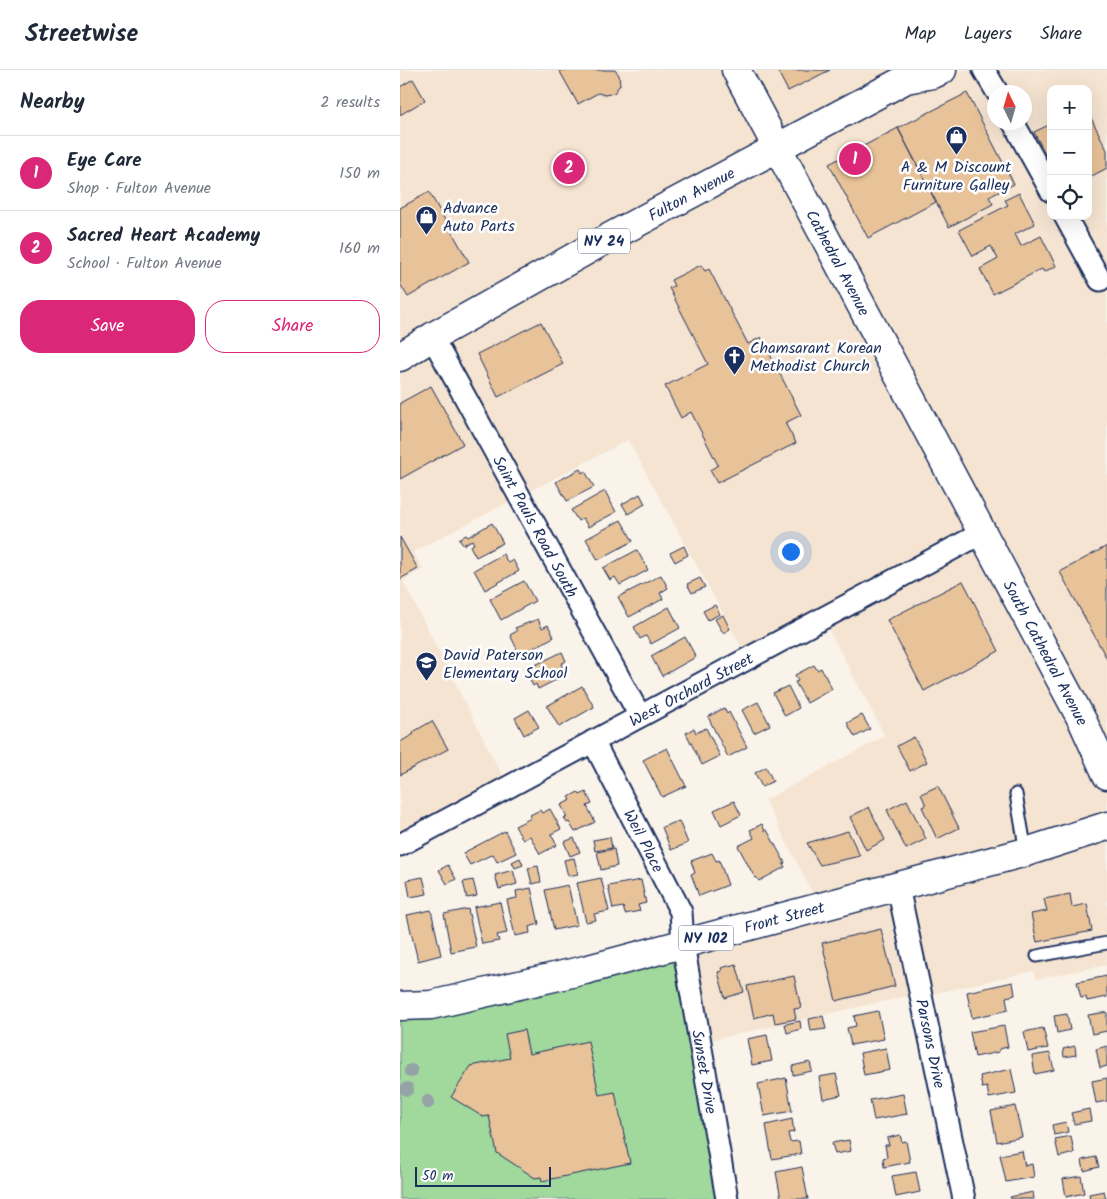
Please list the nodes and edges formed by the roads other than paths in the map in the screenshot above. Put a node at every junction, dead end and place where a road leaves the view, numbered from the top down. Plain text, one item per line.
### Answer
1 (736, 70) edge
2 (942, 70) edge
3 (984, 70) edge
4 (908, 75) edge
5 (993, 85) edge
6 (1017, 130) edge
7 (778, 148) junction
8 (1047, 184) edge
9 (1067, 220) edge
10 (1100, 280) dead end
11 (432, 337) junction
12 (400, 357) edge
13 (982, 533) junction
14 (640, 716) junction
15 (593, 741) junction
16 (1107, 775) edge
17 (1016, 794) dead end
18 (1107, 826) edge
19 (400, 845) edge
20 (1026, 852) junction
21 (898, 887) junction
22 (1107, 943) edge
23 (683, 944) junction
24 (1037, 956) dead end
25 (400, 1006) edge
26 (727, 1199) edge
27 (964, 1199) edge

1 - 7 main road, Cathedral Avenue
2 - 4 main road, Fulton Avenue / NY 24
3 - 5 street
4 - 7 main road, Fulton Avenue / NY 24
6 - 8 street
7 - 11 main road, Fulton Avenue / NY 24
7 - 13 main road, Cathedral Avenue
9 - 10 street
11 - 12 main road, Fulton Avenue / NY 24
11 - 14 street, Saint Pauls Road South
13 - 14 street, West Orchard Street
13 - 16 main road, South Cathedral Avenue
14 - 15 street, West Orchard Street
15 - 19 street, West Orchard Street
15 - 23 street, Weil Place
17 - 20 lane
18 - 20 main road, Front Street / NY 102
20 - 21 main road, Front Street / NY 102
21 - 23 main road, Front Street / NY 102
21 - 27 street, Parsons Drive
22 - 24 lane
23 - 25 main road, Front Street / NY 102
23 - 26 street, Sunset Drive

